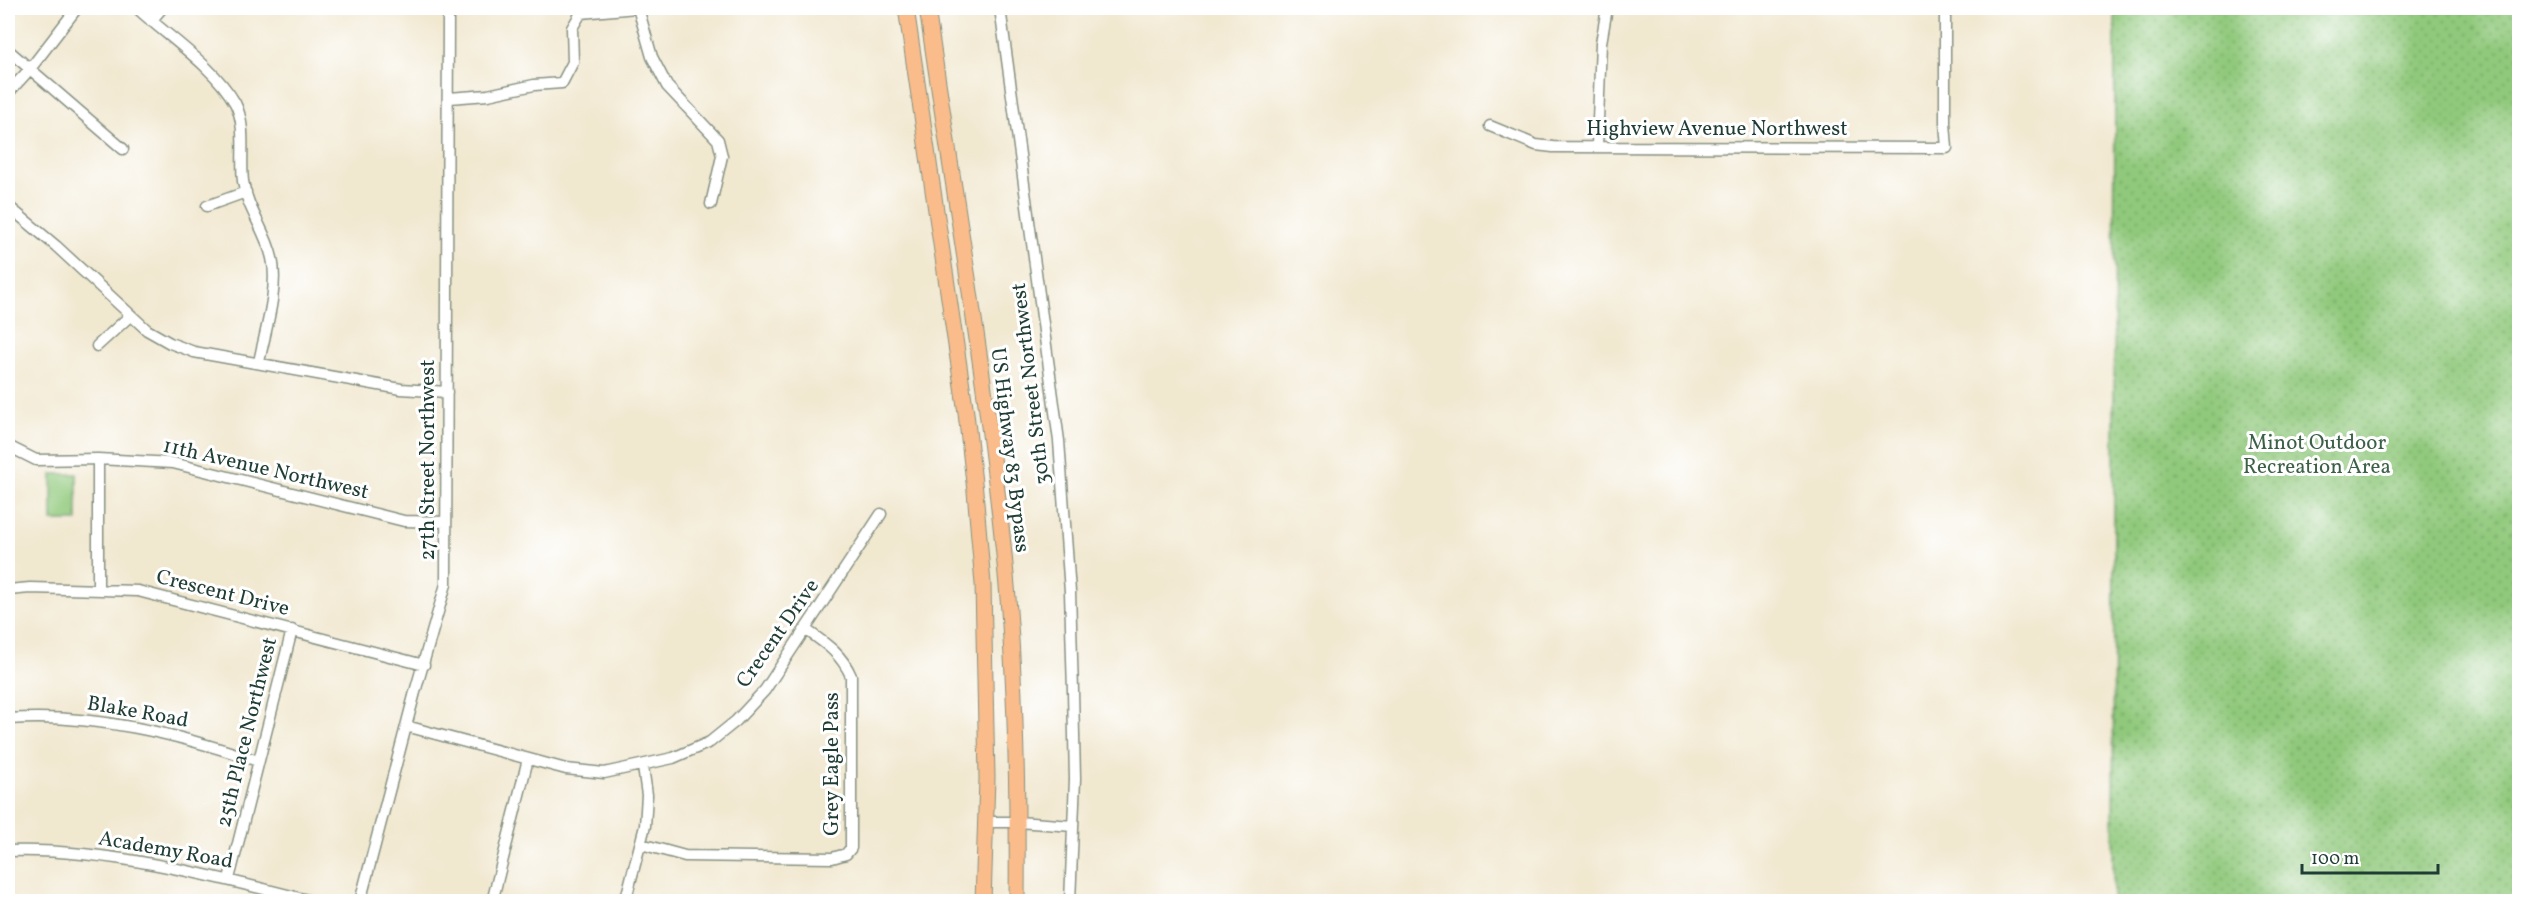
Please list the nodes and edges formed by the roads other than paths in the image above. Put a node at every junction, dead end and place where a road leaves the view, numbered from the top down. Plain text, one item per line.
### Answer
1 (77, 8) edge
2 (137, 8) edge
3 (162, 8) edge
4 (448, 8) edge
5 (637, 8) edge
6 (906, 8) edge
7 (927, 8) edge
8 (1000, 8) edge
9 (1607, 8) edge
10 (1945, 8) edge
11 (151, 21) junction
12 (8, 50) edge
13 (30, 69) junction
14 (8, 93) edge
15 (449, 98) junction
16 (1490, 126) dead end
17 (1598, 146) junction
18 (123, 149) dead end
19 (246, 192) junction
20 (711, 204) dead end
21 (207, 206) dead end
22 (12, 209) edge
23 (8, 222) edge
24 (131, 315) junction
25 (97, 346) dead end
26 (259, 362) junction
27 (447, 392) junction
28 (8, 446) edge
29 (98, 459) junction
30 (881, 514) dead end
31 (446, 522) junction
32 (8, 590) edge
33 (98, 590) junction
34 (805, 629) junction
35 (292, 630) junction
36 (424, 665) junction
37 (8, 719) edge
38 (406, 726) junction
39 (528, 759) junction
40 (258, 761) junction
41 (643, 767) junction
42 (985, 822) junction
43 (1018, 822) junction
44 (1073, 826) junction
45 (641, 844) junction
46 (8, 851) edge
47 (229, 879) junction
48 (315, 902) edge
49 (360, 902) edge
50 (492, 902) edge
51 (625, 902) edge
52 (983, 902) edge
53 (1017, 902) edge
54 (1070, 902) edge

1 - 13 street
2 - 11 street
3 - 11 street
4 - 15 street, 27th Street Northwest
5 - 15 street
5 - 20 street
6 - 42 highway, US Highway 83 Bypass
7 - 43 highway, US Highway 83 Bypass
8 - 44 street, 30th Street Northwest
9 - 17 street
10 - 17 street, Highview Avenue Northwest
11 - 19 street
12 - 13 street
13 - 14 street
13 - 18 street
15 - 27 street, 27th Street Northwest
16 - 17 street, Highview Avenue Northwest
19 - 21 street
19 - 26 street
22 - 23 street
22 - 24 street
24 - 25 street
24 - 26 street
26 - 27 street
27 - 31 street, 27th Street Northwest
28 - 29 street, 11th Avenue Northwest
29 - 31 street, 11th Avenue Northwest
29 - 33 street
30 - 34 street, Crecent Drive
31 - 36 street, 27th Street Northwest
32 - 33 street, Crescent Drive
33 - 35 street, Crescent Drive
34 - 41 street, Crecent Drive
34 - 45 street, Grey Eagle Pass
35 - 36 street, Crescent Drive
35 - 40 street, 25th Place Northwest
36 - 38 street, 27th Street Northwest
37 - 40 street, Blake Road
38 - 39 street, Crecent Drive
38 - 49 street, 27th Street Northwest
39 - 41 street, Crecent Drive
39 - 50 street
40 - 47 street, 25th Place Northwest
41 - 45 street
42 - 43 street
42 - 52 highway, US Highway 83 Bypass
43 - 44 street
43 - 53 highway, US Highway 83 Bypass
44 - 54 street, 30th Street Northwest
45 - 51 street
46 - 47 street, Academy Road
47 - 48 street, Academy Road

